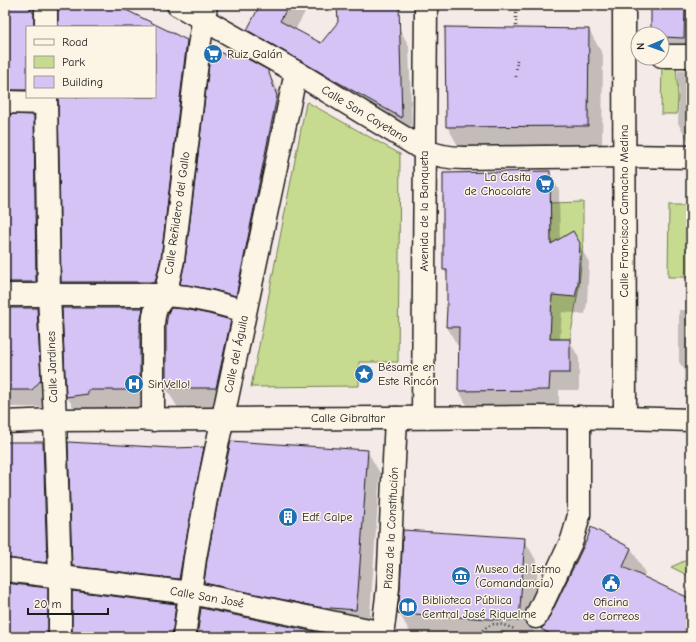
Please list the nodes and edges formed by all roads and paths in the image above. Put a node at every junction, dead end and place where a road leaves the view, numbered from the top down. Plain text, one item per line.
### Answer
1 (46, 5) edge
2 (178, 5) edge
3 (426, 5) edge
4 (516, 5) edge
5 (624, 5) edge
6 (205, 12) edge
7 (46, 26) edge
8 (516, 28) dead end
9 (630, 48) edge
10 (670, 56) edge
11 (691, 56) edge
12 (517, 59) dead end
13 (630, 66) edge
14 (296, 72) junction
15 (516, 77) dead end
16 (46, 100) edge
17 (5, 102) edge
18 (424, 150) junction
19 (624, 156) junction
20 (691, 156) edge
21 (5, 295) edge
22 (49, 295) junction
23 (165, 295) junction
24 (246, 311) junction
25 (579, 417) junction
26 (396, 418) junction
27 (423, 418) junction
28 (625, 418) junction
29 (223, 419) junction
30 (55, 420) junction
31 (153, 420) junction
32 (691, 420) edge
33 (5, 422) edge
34 (5, 570) edge
35 (60, 576) junction
36 (191, 593) junction
37 (536, 616) joint
38 (382, 635) edge
39 (60, 637) edge
40 (184, 637) edge
41 (478, 637) edge

1 - 7 street
2 - 6 street, Calle San Cayetano
3 - 18 street, Avenida de la Banqueta
4 - 8 path
5 - 9 street, Calle Francisco Camacho Medina
6 - 14 street, Calle San Cayetano
6 - 23 street, Calle Reñidero del Gallo
10 - 11 street
12 - 15 path
13 - 19 street, Calle Francisco Camacho Medina
14 - 18 street, Calle San Cayetano
14 - 24 street, Calle del Águila
16 - 17 street
16 - 22 street, Calle Jardines
18 - 19 street, Calle San Cayetano
18 - 27 street, Avenida de la Banqueta
19 - 20 street, Calle San Cayetano
19 - 28 street, Calle Francisco Camacho Medina
21 - 22 street
22 - 23 street
22 - 30 street, Calle Jardines
23 - 24 street
23 - 31 street, Calle Reñidero del Gallo
24 - 29 street, Calle del Águila
25 - 27 street, Calle Gibraltar
25 - 28 street, Calle Gibraltar
25 - 37 street
26 - 27 street, Calle Gibraltar
26 - 29 street, Calle Gibraltar
26 - 38 street, Plaza de la Constitución
28 - 32 street, Calle Gibraltar
29 - 31 street, Calle Gibraltar
29 - 36 street, Calle del Águila
30 - 31 street, Calle Gibraltar
30 - 33 street, Calle Gibraltar
30 - 35 street, Calle Jardines
34 - 35 street, Calle San José
35 - 36 street, Calle San José
35 - 39 street, Calle Jardines
36 - 38 street, Calle San José
36 - 40 street, Calle del Águila
37 - 41 path

